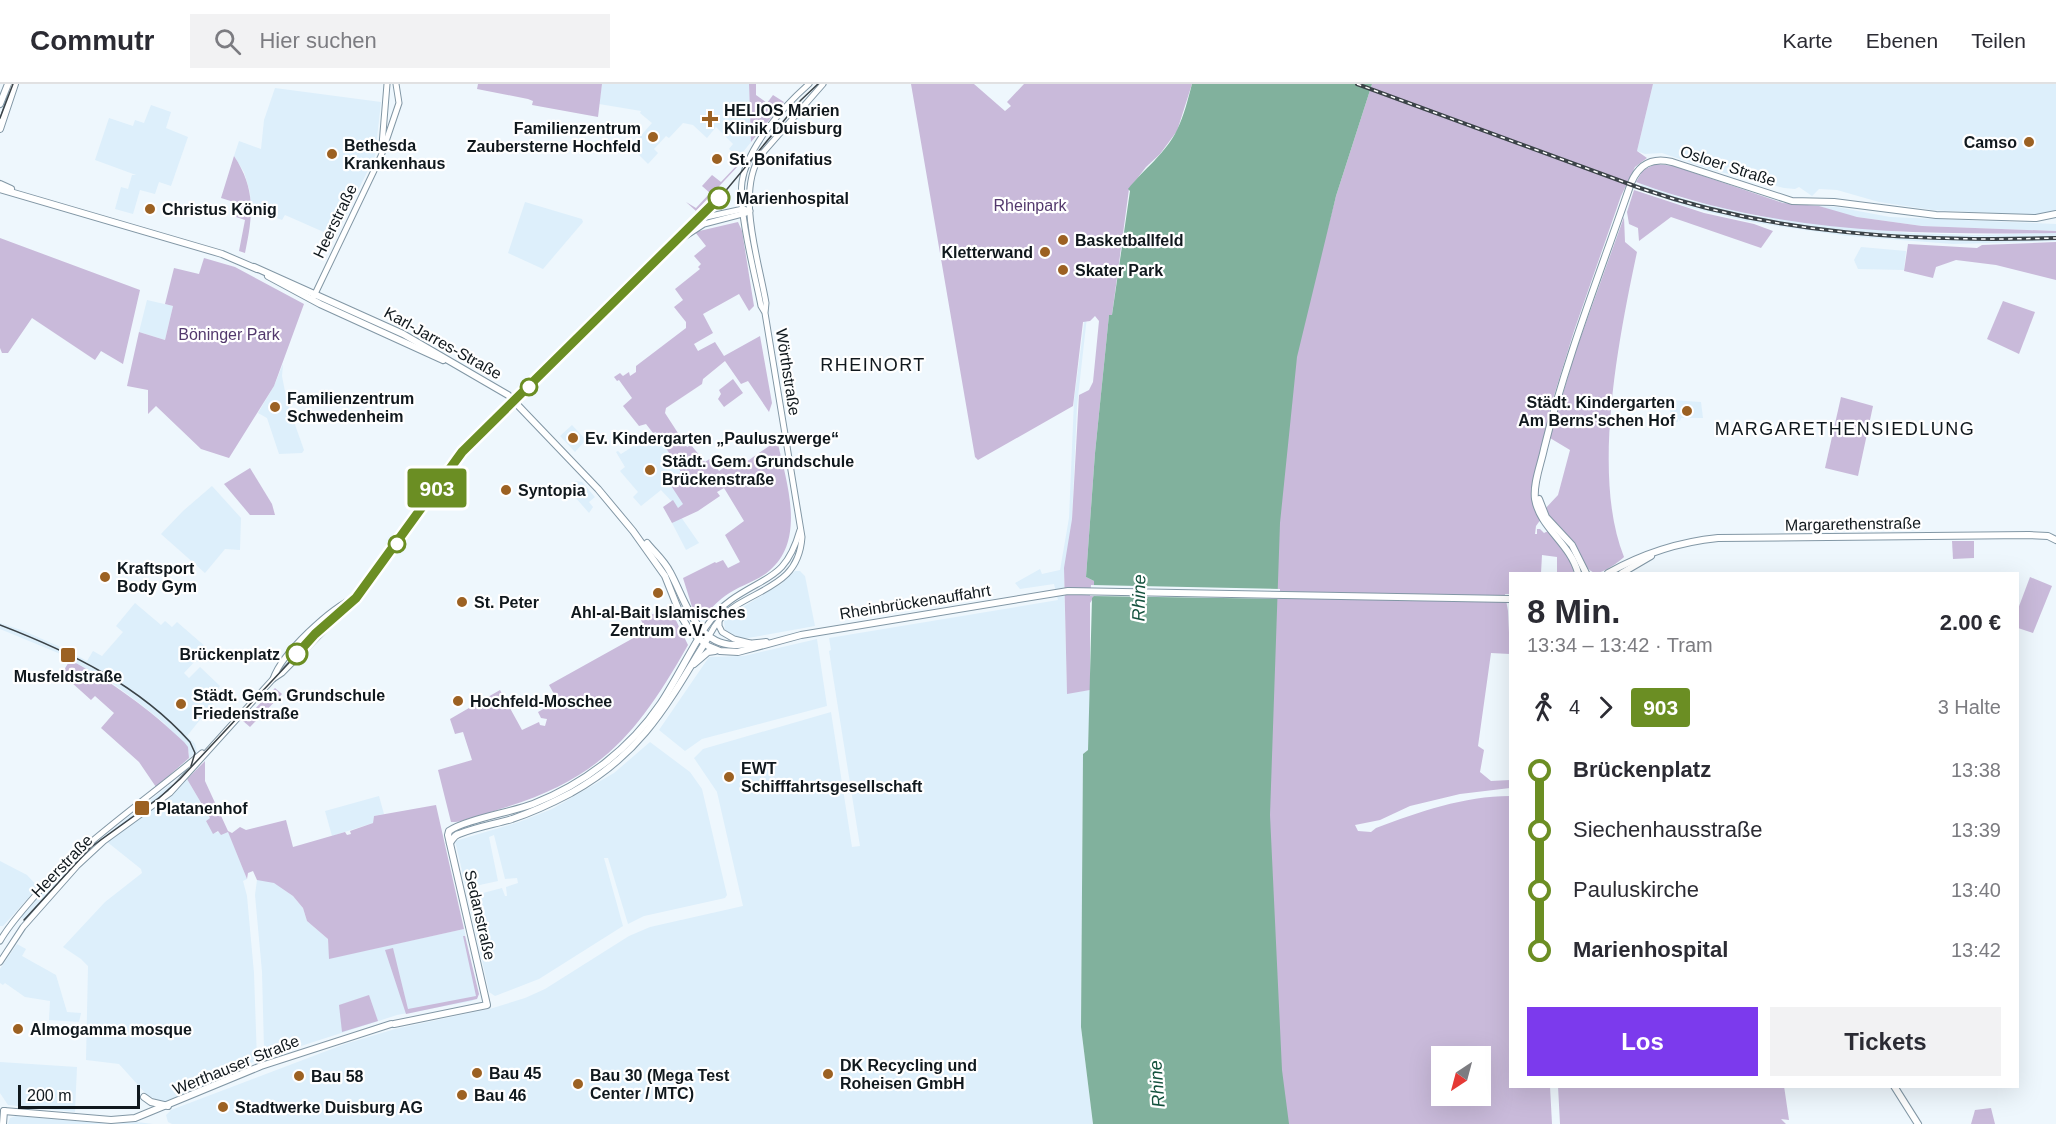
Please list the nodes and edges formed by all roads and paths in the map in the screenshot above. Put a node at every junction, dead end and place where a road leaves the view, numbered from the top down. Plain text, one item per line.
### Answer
1 (9, 84) edge
2 (15, 84) edge
3 (387, 84) edge
4 (396, 84) edge
5 (808, 84) edge
6 (823, 84) edge
7 (0, 104) edge
8 (0, 129) edge
9 (382, 154) junction
10 (0, 184) edge
11 (0, 189) edge
12 (26, 195) junction
13 (746, 212) junction
14 (2056, 214) edge
15 (672, 243) junction
16 (314, 297) junction
17 (765, 313) junction
18 (513, 401) junction
19 (1539, 471) junction
20 (800, 528) junction
21 (633, 531) junction
22 (2056, 540) edge
23 (1665, 548) junction
24 (1578, 572) edge
25 (1586, 572) edge
26 (1610, 572) edge
27 (1624, 572) edge
28 (356, 597) junction
29 (1509, 599) edge
30 (720, 620) junction
31 (706, 634) junction
32 (701, 641) junction
33 (776, 641) junction
34 (752, 644) junction
35 (720, 651) junction
36 (690, 666) junction
37 (273, 679) junction
38 (206, 751) junction
39 (450, 844) junction
40 (0, 941) edge
41 (0, 962) edge
42 (390, 1024) joint
43 (1895, 1088) edge
44 (144, 1097) dead end
45 (0, 1104) edge
46 (168, 1106) junction
47 (4, 1110) junction
48 (3, 1124) edge
49 (1918, 1124) edge

1 - 7 main road
2 - 8 main road
3 - 9 street, Heerstraße
4 - 9 street, Heerstraße
5 - 13 street
6 - 13 street
9 - 16 street, Heerstraße
10 - 12 main road, Karl-Jarres-Straße
11 - 12 main road, Karl-Jarres-Straße
12 - 16 main road, Karl-Jarres-Straße
13 - 15 street
13 - 15 street
13 - 17 street, Wörthstraße
13 - 17 street, Wörthstraße
14 - 19 main road, Osloer Straße
15 - 18 street
16 - 18 main road, Karl-Jarres-Straße
17 - 20 street, Wörthstraße
18 - 21 main road, Karl-Jarres-Straße
18 - 28 street
19 - 24 main road, Osloer Straße
19 - 25 main road, Osloer Straße
20 - 30 street, Wörthstraße
20 - 31 street
21 - 31 main road
21 - 32 main road
22 - 23 main road, Margarethenstraße
23 - 26 main road, Margarethenstraße
23 - 27 main road, Margarethenstraße
28 - 37 street, Heerstraße
28 - 37 street, Heerstraße
29 - 33 main road, Rheinbrückenauffahrt
30 - 31 street, Wörthstraße
30 - 34 street
31 - 32 main road
31 - 34 main road, Rheinbrückenauffahrt
32 - 35 main road
32 - 36 main road
32 - 39 main road, Sedanstraße
33 - 34 main road, Rheinbrückenauffahrt
33 - 35 main road, Rheinbrückenauffahrt
35 - 36 main road
36 - 39 main road
37 - 38 street, Heerstraße
38 - 40 street, Heerstraße
38 - 41 street, Heerstraße
39 - 42 main road, Sedanstraße
42 - 46 main road, Werthauser Straße
43 - 49 main road
44 - 46 main road
45 - 47 main road
46 - 47 main road, Werthauser Straße
47 - 48 main road

